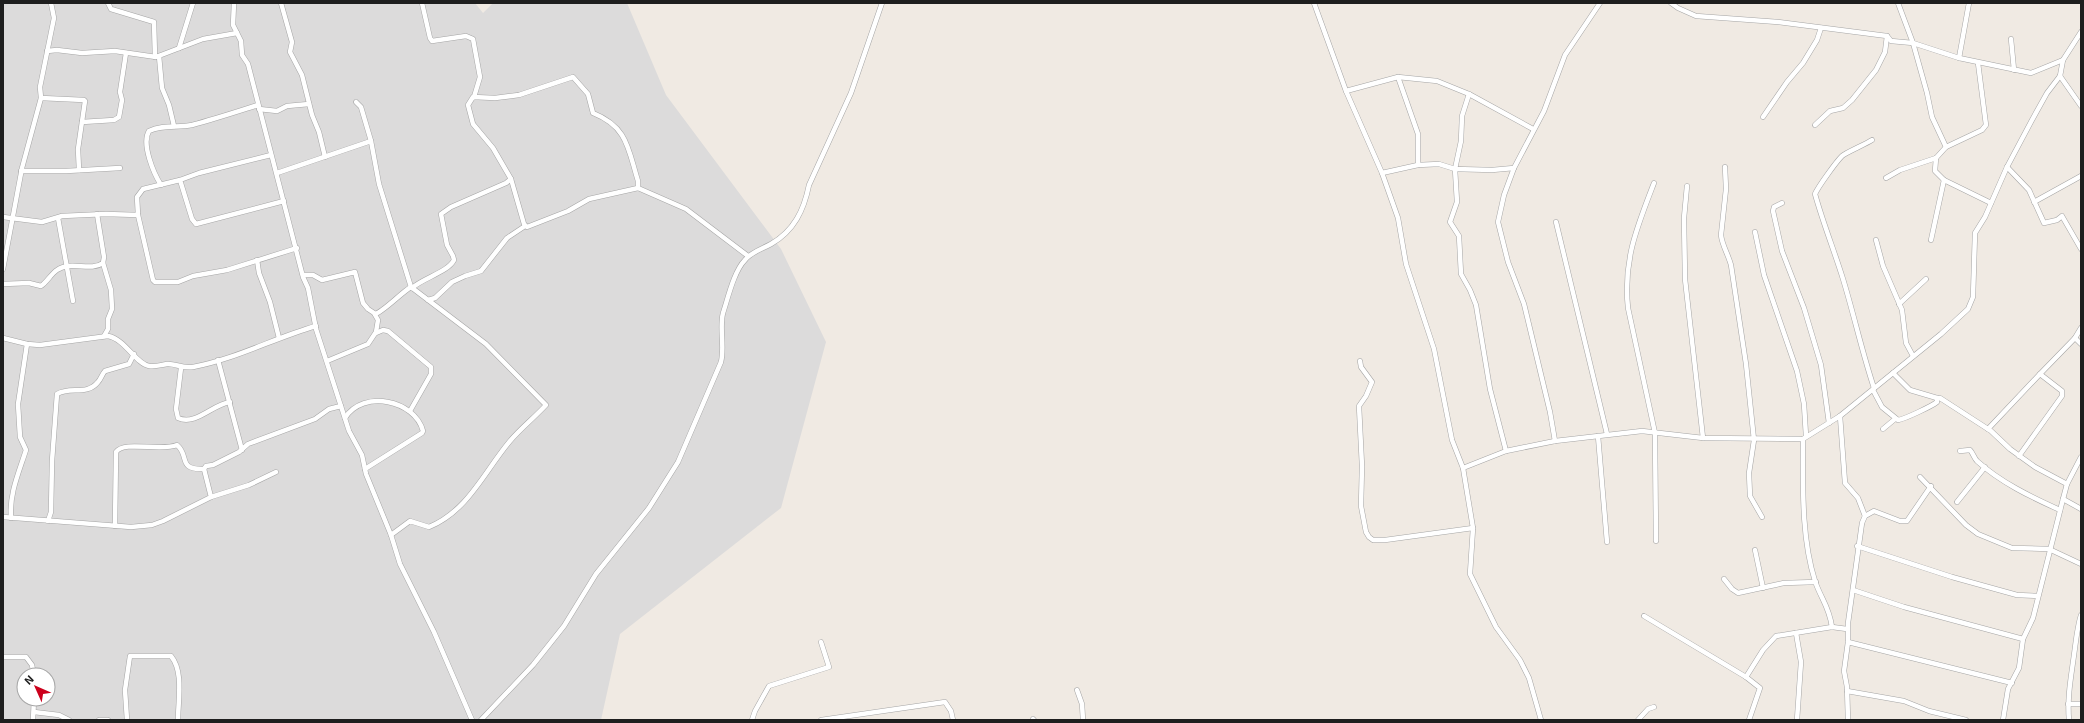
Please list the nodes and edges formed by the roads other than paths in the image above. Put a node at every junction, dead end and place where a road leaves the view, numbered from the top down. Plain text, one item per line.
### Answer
1 (51, 3) edge
2 (108, 3) edge
3 (193, 3) edge
4 (234, 3) edge
5 (281, 3) edge
6 (422, 3) edge
7 (882, 3) edge
8 (1314, 3) edge
9 (1600, 3) edge
10 (1671, 3) edge
11 (1898, 3) edge
12 (1969, 3) edge
13 (1822, 28) junction
14 (2081, 32) edge
15 (237, 33) junction
16 (1888, 36) junction
17 (2011, 39) dead end
18 (1913, 43) junction
19 (179, 48) junction
20 (47, 51) junction
21 (126, 53) junction
22 (157, 56) junction
23 (1959, 58) junction
24 (2063, 60) junction
25 (1978, 62) junction
26 (2014, 70) junction
27 (2060, 76) junction
28 (1398, 77) junction
29 (1346, 91) junction
30 (1469, 94) junction
31 (474, 97) junction
32 (40, 98) junction
33 (356, 102) dead end
34 (309, 104) junction
35 (2081, 106) edge
36 (259, 107) junction
37 (1763, 117) dead end
38 (82, 122) junction
39 (1815, 125) dead end
40 (174, 126) junction
41 (1533, 129) junction
42 (1872, 140) dead end
43 (371, 141) junction
44 (1946, 147) junction
45 (271, 155) junction
46 (325, 157) junction
47 (1936, 158) junction
48 (1418, 165) junction
49 (1725, 167) dead end
50 (2007, 167) junction
51 (120, 168) dead end
52 (1514, 168) junction
53 (1455, 169) junction
54 (79, 170) junction
55 (21, 171) junction
56 (277, 173) junction
57 (1382, 174) junction
58 (2081, 176) edge
59 (1886, 178) dead end
60 (511, 179) junction
61 (180, 180) junction
62 (1944, 180) junction
63 (1654, 183) dead end
64 (161, 185) junction
65 (1687, 186) dead end
66 (638, 188) junction
67 (284, 201) junction
68 (2034, 202) junction
69 (1782, 203) dead end
70 (1991, 203) junction
71 (98, 214) junction
72 (138, 215) junction
73 (3, 217) edge
74 (14, 218) junction
75 (58, 218) junction
76 (1556, 222) dead end
77 (524, 226) junction
78 (1755, 232) dead end
79 (1876, 240) dead end
80 (1931, 240) dead end
81 (296, 248) junction
82 (2081, 249) edge
83 (748, 256) junction
84 (257, 260) junction
85 (103, 263) junction
86 (66, 266) junction
87 (3, 269) edge
88 (303, 275) junction
89 (1926, 279) dead end
90 (3, 284) edge
91 (412, 287) junction
92 (428, 300) junction
93 (73, 301) dead end
94 (1899, 304) junction
95 (375, 314) junction
96 (316, 326) junction
97 (2081, 328) edge
98 (376, 333) junction
99 (104, 336) junction
100 (3, 338) edge
101 (280, 338) junction
102 (2075, 338) junction
103 (27, 344) junction
104 (2081, 344) edge
105 (134, 354) junction
106 (1913, 356) junction
107 (218, 360) junction
108 (327, 361) junction
109 (1360, 361) dead end
110 (181, 368) junction
111 (1893, 373) junction
112 (2040, 374) junction
113 (1873, 389) junction
114 (1937, 398) junction
115 (230, 402) junction
116 (341, 406) junction
117 (410, 411) junction
118 (1840, 416) junction
119 (345, 418) junction
120 (1895, 419) junction
121 (1829, 423) junction
122 (1883, 429) dead end
123 (1988, 429) junction
124 (1655, 433) junction
125 (1607, 434) junction
126 (1598, 436) junction
127 (1804, 437) junction
128 (1703, 438) junction
129 (1754, 440) junction
130 (1555, 442) junction
131 (242, 450) junction
132 (1506, 451) junction
133 (1960, 451) dead end
134 (2019, 456) junction
135 (2081, 457) edge
136 (1985, 467) junction
137 (1462, 468) junction
138 (204, 469) junction
139 (365, 469) junction
140 (276, 472) dead end
141 (1920, 477) dead end
142 (2067, 484) junction
143 (1931, 486) junction
144 (211, 497) junction
145 (2063, 499) junction
146 (1957, 502) dead end
147 (2081, 509) edge
148 (2060, 510) junction
149 (1865, 516) junction
150 (3, 517) edge
151 (11, 518) junction
152 (1762, 518) dead end
153 (48, 521) junction
154 (115, 526) junction
155 (1473, 528) junction
156 (391, 535) junction
157 (1656, 541) dead end
158 (1607, 542) dead end
159 (1857, 546) junction
160 (2049, 549) junction
161 (1755, 550) dead end
162 (2081, 564) edge
163 (1724, 579) dead end
164 (1816, 582) junction
165 (1763, 588) junction
166 (1853, 590) junction
167 (2038, 596) junction
168 (2081, 615) edge
169 (1644, 616) dead end
170 (1832, 627) junction
171 (1847, 629) junction
172 (1796, 633) junction
173 (2023, 639) junction
174 (821, 642) dead end
175 (1848, 642) junction
176 (3, 657) edge
177 (32, 667) edge
178 (1746, 677) junction
179 (2012, 683) junction
180 (1077, 690) dead end
181 (1847, 691) junction
182 (2068, 704) junction
183 (2081, 704) edge
184 (34, 707) edge
185 (1654, 707) dead end
186 (34, 712) junction
187 (33, 720) edge
188 (69, 720) edge
189 (99, 720) edge
190 (108, 720) edge
191 (127, 720) edge
192 (178, 720) edge
193 (472, 720) edge
194 (481, 720) edge
195 (752, 720) edge
196 (821, 720) edge
197 (953, 720) edge
198 (1083, 720) edge
199 (1541, 720) edge
200 (1638, 720) edge
201 (1749, 720) edge
202 (1797, 720) edge
203 (1848, 720) edge
204 (1966, 720) edge
205 (2003, 720) edge
206 (2069, 720) edge

1 - 20 street
2 - 22 street
3 - 19 street
4 - 15 street
5 - 34 street
6 - 31 street
7 - 83 street
8 - 29 street
9 - 41 street
10 - 13 street
11 - 18 street
12 - 23 street
13 - 16 street
13 - 37 street
14 - 24 street
15 - 19 street
15 - 36 street
16 - 18 street
16 - 39 street
17 - 26 street
18 - 23 street
18 - 44 street
19 - 22 street
20 - 21 street
20 - 32 street
21 - 22 street
21 - 38 street
22 - 40 street
23 - 25 street
24 - 26 street
24 - 27 street
25 - 26 street
25 - 44 street
27 - 35 street
27 - 50 street
28 - 29 street
28 - 30 street
28 - 48 street
29 - 57 street
30 - 41 street
30 - 53 street
31 - 60 street
31 - 66 street
32 - 38 street
32 - 55 street
33 - 43 street
34 - 36 street
34 - 46 street
36 - 40 street
36 - 45 street
38 - 54 street
40 - 64 street
41 - 52 street
42 - 113 street
43 - 46 street
43 - 91 street
44 - 47 street
45 - 56 street
45 - 61 street
46 - 56 street
47 - 59 street
47 - 62 street
48 - 53 street
48 - 57 street
49 - 129 street
50 - 68 street
50 - 70 street
51 - 54 street
52 - 53 street
52 - 130 street
53 - 132 street
54 - 55 street
55 - 74 street
56 - 67 street
57 - 137 street
58 - 68 street
60 - 77 street
60 - 91 street
61 - 64 street
61 - 67 street
62 - 70 street
62 - 80 street
63 - 124 street
64 - 72 street
65 - 128 street
66 - 77 street
66 - 83 street
67 - 81 street
68 - 82 street
69 - 121 street
70 - 106 street
71 - 72 street
71 - 75 street
71 - 85 street
72 - 84 street
73 - 74 street
74 - 75 street
74 - 87 street
75 - 86 street
76 - 125 street
77 - 92 street
78 - 127 street
79 - 94 street
81 - 84 street
81 - 88 street
83 - 194 street
84 - 101 street
85 - 86 street
85 - 99 street
86 - 90 street
86 - 93 street
88 - 95 street
88 - 96 street
89 - 94 street
91 - 92 street
91 - 95 street
92 - 156 street
94 - 106 street
95 - 98 street
96 - 101 street
96 - 108 street
97 - 102 street
98 - 108 street
98 - 117 street
99 - 103 street
99 - 105 street
100 - 103 street
101 - 107 street
102 - 104 street
102 - 112 street
103 - 151 street
105 - 110 street
105 - 153 street
106 - 111 street
107 - 110 street
107 - 115 street
108 - 116 street
109 - 155 street
110 - 115 street
111 - 113 street
111 - 114 street
112 - 123 street
112 - 134 street
113 - 118 street
113 - 120 street
114 - 120 street
114 - 123 street
115 - 131 street
116 - 119 street
116 - 131 street
117 - 119 street
117 - 139 street
118 - 121 street
118 - 149 street
119 - 139 street
120 - 122 street
121 - 127 street
123 - 134 street
124 - 125 street
124 - 128 street
124 - 157 street
125 - 126 street
126 - 130 street
126 - 158 street
127 - 129 street
127 - 164 street
128 - 129 street
129 - 152 street
130 - 132 street
131 - 138 street
132 - 137 street
133 - 136 street
134 - 142 street
135 - 142 street
136 - 146 street
136 - 148 street
137 - 155 street
138 - 144 street
138 - 154 street
139 - 156 street
140 - 144 street
141 - 143 street
142 - 145 street
143 - 149 street
143 - 160 street
144 - 154 street
145 - 147 street
145 - 148 street
148 - 160 street
149 - 159 street
150 - 151 street
151 - 153 street
153 - 154 street
155 - 199 street
156 - 193 street
159 - 166 street
159 - 167 street
160 - 162 street
160 - 167 street
161 - 165 street
163 - 165 street
164 - 165 street
164 - 170 street
166 - 171 street
166 - 173 street
167 - 173 street
168 - 182 street
169 - 178 street
170 - 171 street
170 - 172 street
171 - 175 street
172 - 178 street
172 - 202 street
173 - 179 street
174 - 195 street
175 - 179 street
175 - 181 street
176 - 177 street
178 - 201 street
179 - 205 street
180 - 198 street
181 - 203 street
181 - 204 street
182 - 183 street
182 - 206 street
184 - 186 street
185 - 200 street
186 - 187 street
186 - 188 street
189 - 190 street
191 - 192 street
196 - 197 street

